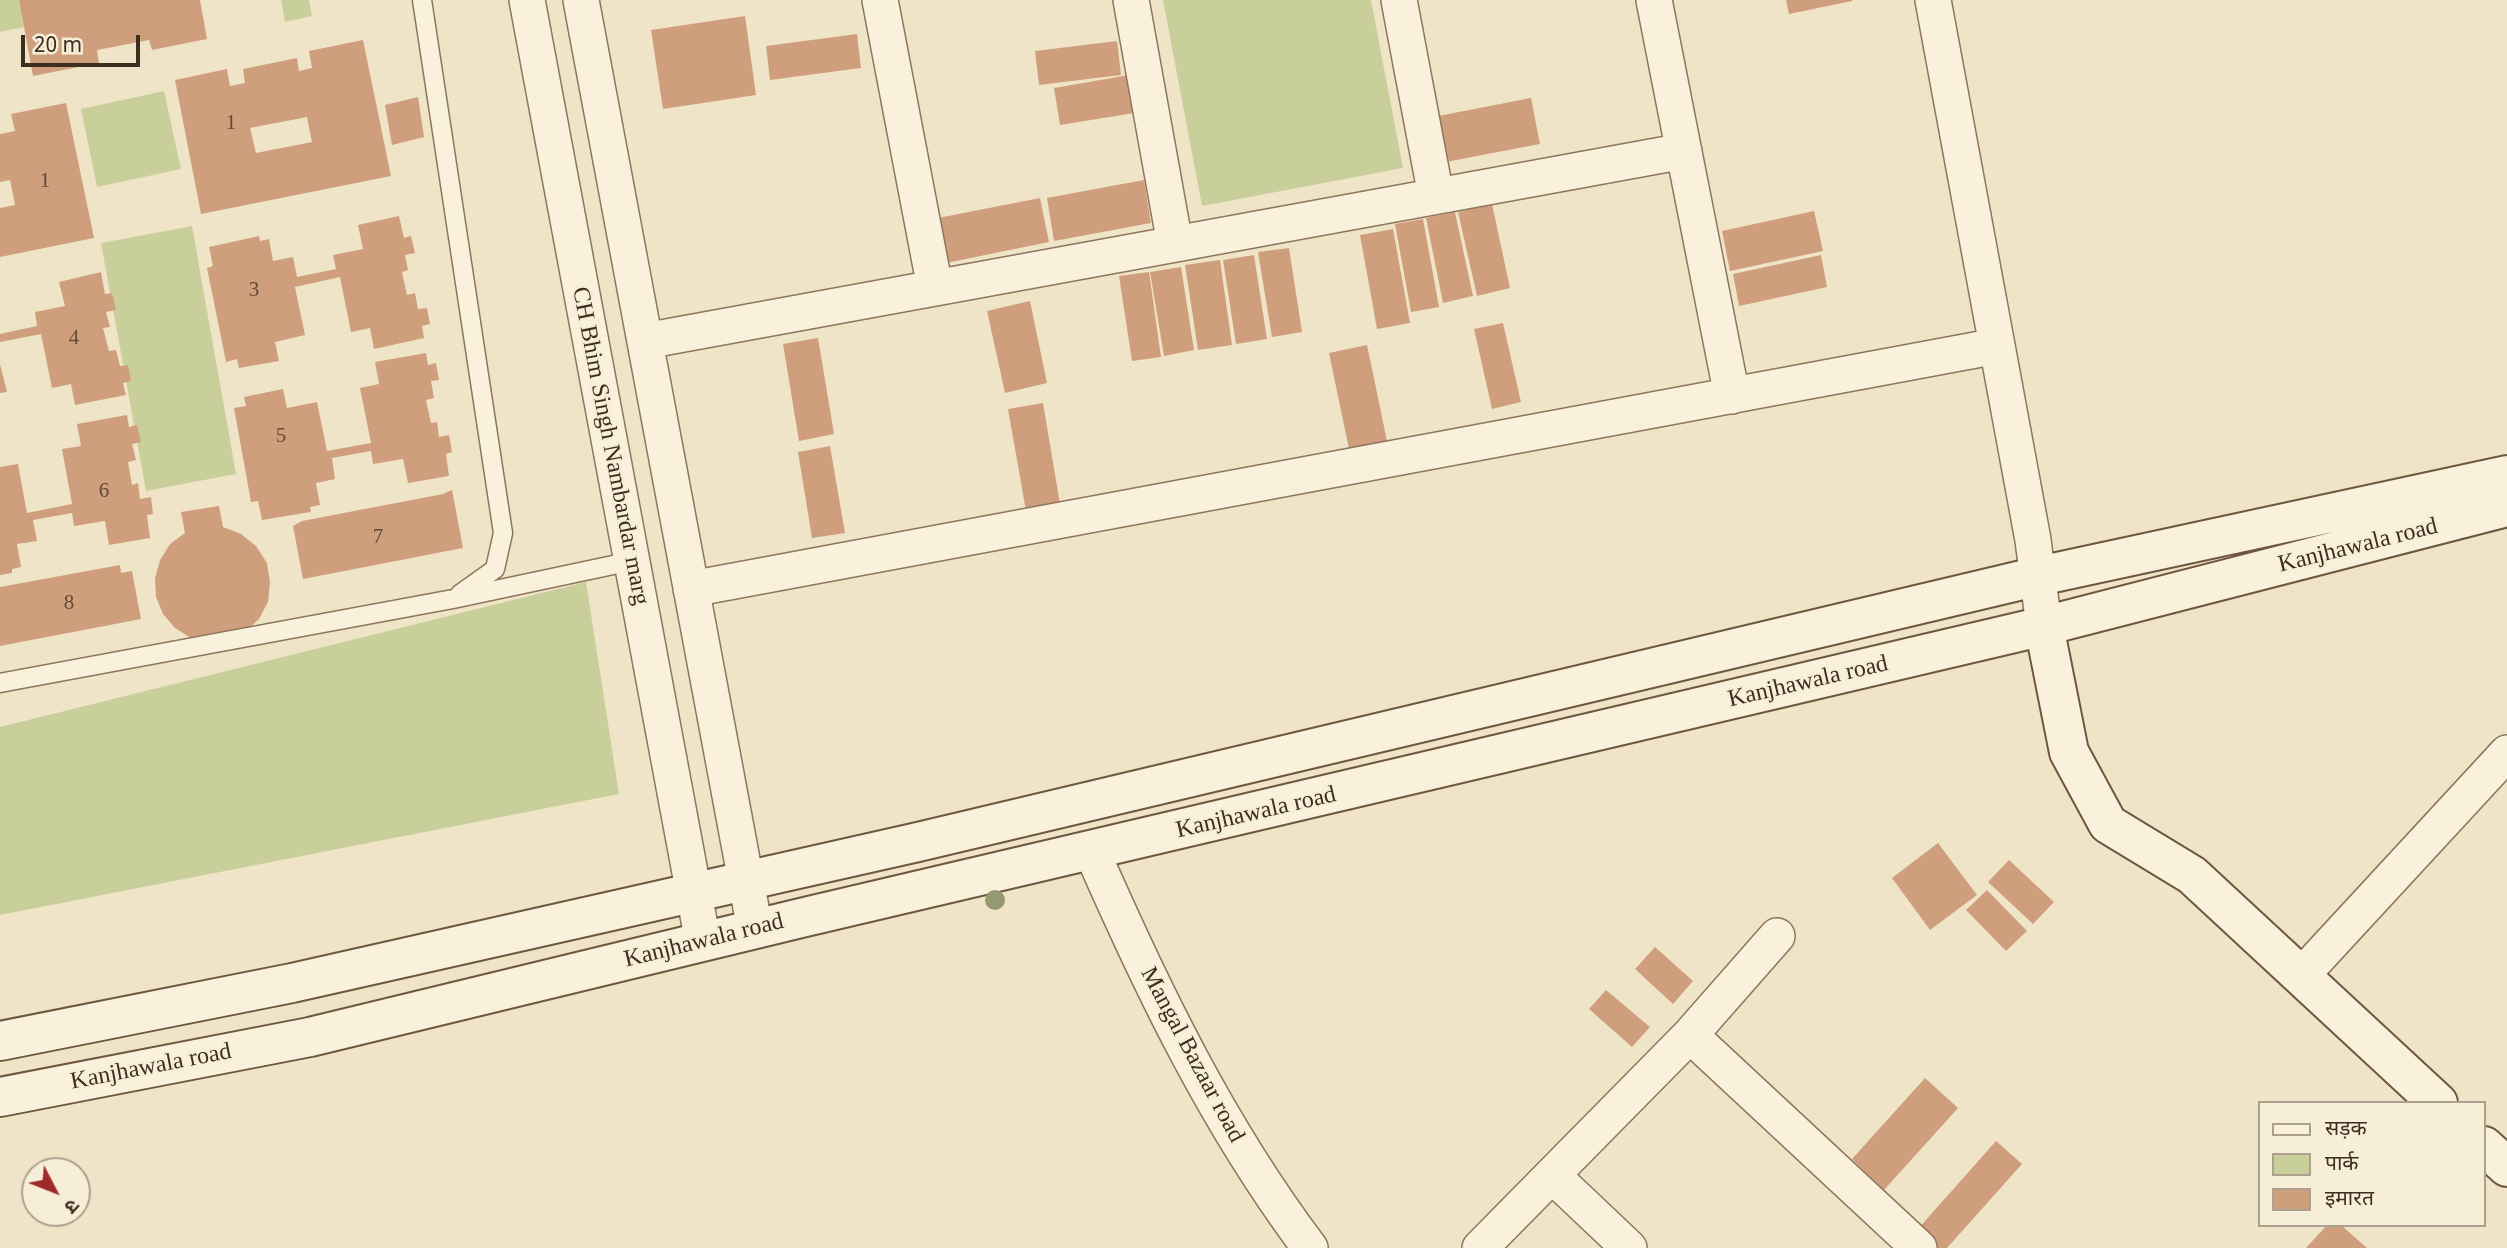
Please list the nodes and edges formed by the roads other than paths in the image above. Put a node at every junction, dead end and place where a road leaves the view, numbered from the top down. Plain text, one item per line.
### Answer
1 (422, 0) edge
2 (527, 0) edge
3 (582, 0) edge
4 (880, 0) edge
5 (1131, 0) edge
6 (1399, 0) edge
7 (1654, 0) edge
8 (1933, 0) edge
9 (1684, 151) junction
10 (1436, 196) junction
11 (1175, 244) junction
12 (934, 288) junction
13 (645, 341) junction
14 (1997, 346) junction
15 (1732, 396) junction
16 (2507, 475) edge
17 (2507, 507) edge
18 (632, 561) junction
19 (2039, 576) junction
20 (691, 589) junction
21 (453, 599) junction
22 (2045, 626) junction
23 (0, 682) edge
24 (2507, 753) edge
25 (1092, 852) junction
26 (745, 881) junction
27 (693, 893) junction
28 (755, 929) junction
29 (1777, 936) dead end
30 (703, 942) junction
31 (2301, 976) junction
32 (1690, 1035) junction
33 (0, 1041) edge
34 (0, 1097) edge
35 (2436, 1101) edge
36 (2486, 1148) edge
37 (2507, 1167) edge
38 (1553, 1175) junction
39 (1310, 1248) edge
40 (1480, 1248) edge
41 (1629, 1248) edge
42 (1919, 1248) edge

1 - 21 lane
2 - 18 street, CH Bhim Singh Nambardar marg
3 - 13 street
4 - 12 street
5 - 11 street
6 - 10 street
7 - 9 street
8 - 14 street
9 - 10 street
9 - 15 street
10 - 11 street
11 - 12 street
12 - 13 street
13 - 20 street
14 - 15 street
14 - 19 street
15 - 20 street
16 - 19 main road, Kanjhawala road
17 - 22 main road, Kanjhawala road
18 - 21 lane
18 - 27 street, CH Bhim Singh Nambardar marg
19 - 22 street
19 - 26 main road, Kanjhawala road
20 - 26 street
21 - 23 lane
22 - 25 main road, Kanjhawala road
22 - 31 main road
24 - 31 street
25 - 28 main road, Kanjhawala road
25 - 39 street, Mangal Bazaar road
26 - 27 main road, Kanjhawala road
26 - 28 street
27 - 30 street, CH Bhim Singh Nambardar marg
27 - 33 main road, Kanjhawala road
28 - 30 main road, Kanjhawala road
29 - 32 street
30 - 34 main road, Kanjhawala road
31 - 35 main road
32 - 38 street
32 - 42 street
36 - 37 main road
38 - 40 street
38 - 41 street

